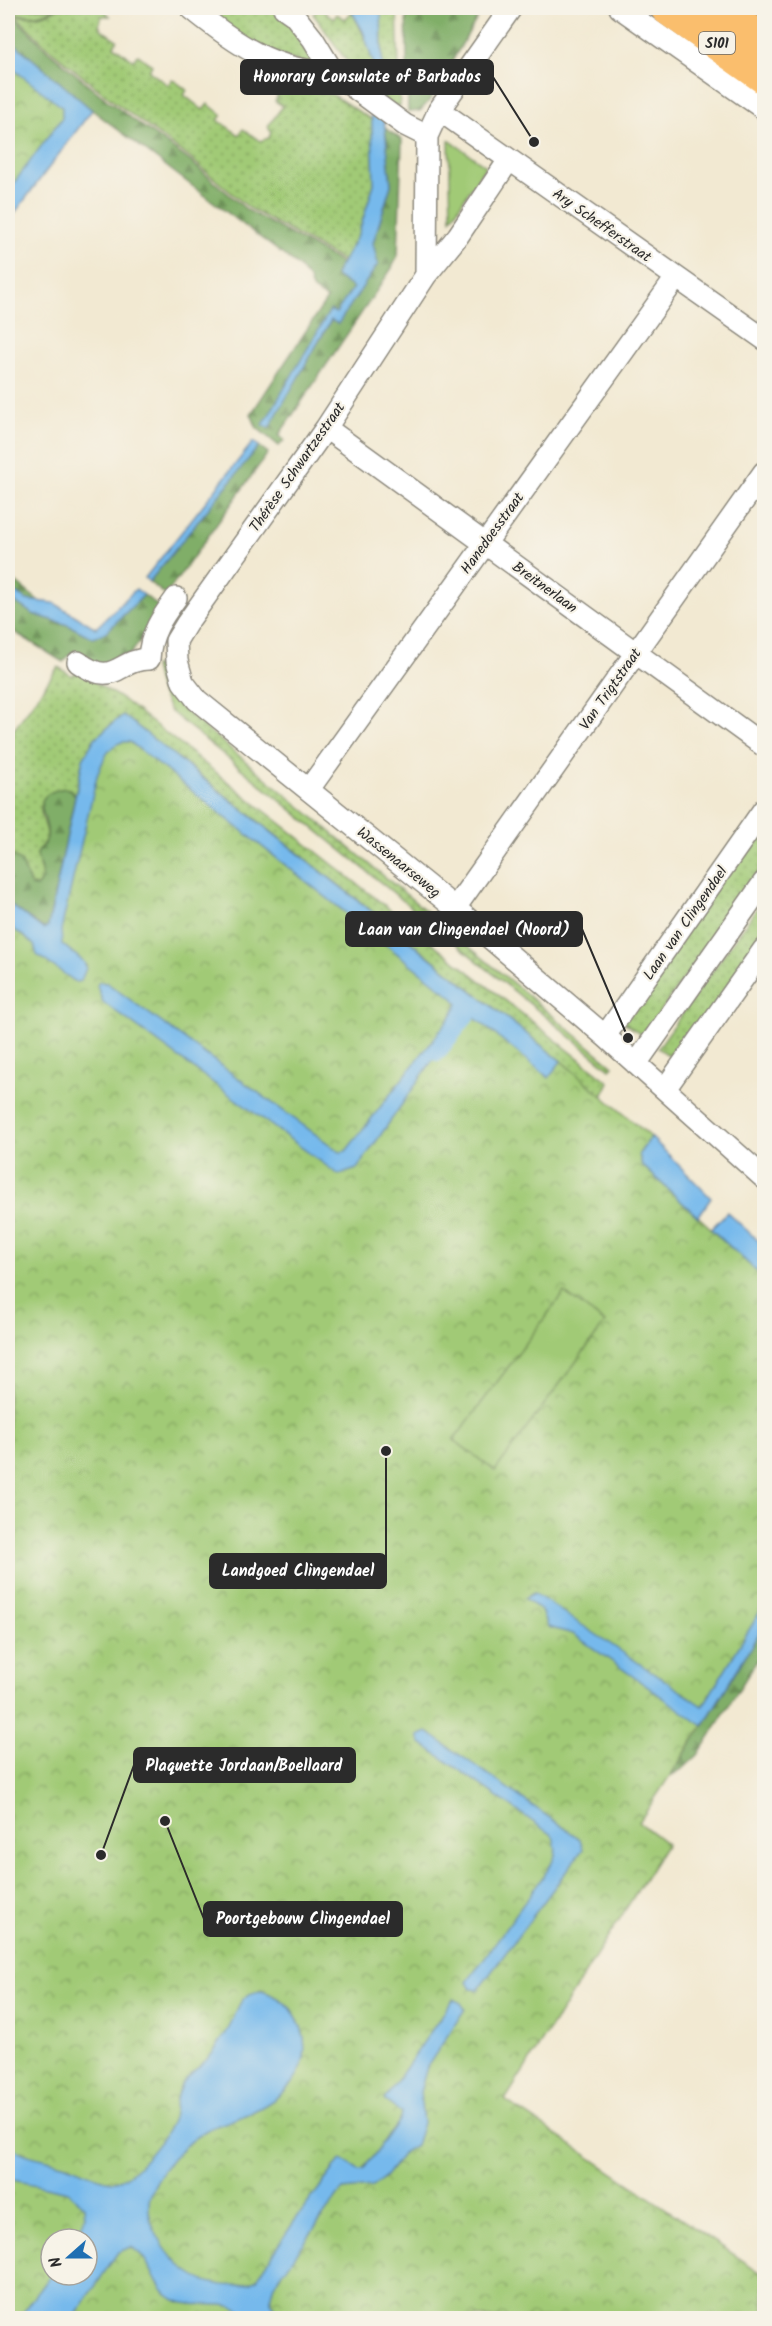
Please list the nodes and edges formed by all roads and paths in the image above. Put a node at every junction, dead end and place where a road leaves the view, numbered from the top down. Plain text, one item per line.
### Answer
1 (191, 8) edge
2 (284, 8) edge
3 (511, 8) edge
4 (620, 8) edge
5 (667, 8) edge
6 (718, 8) edge
7 (765, 40) edge
8 (333, 72) junction
9 (765, 77) edge
10 (439, 110) junction
11 (765, 110) edge
12 (427, 136) junction
13 (509, 160) junction
14 (426, 275) junction
15 (676, 278) junction
16 (765, 339) edge
17 (326, 428) junction
18 (765, 472) edge
19 (484, 543) junction
20 (176, 598) dead end
21 (636, 652) junction
22 (149, 658) junction
23 (177, 661) junction
24 (78, 662) dead end
25 (765, 746) edge
26 (309, 789) junction
27 (765, 809) edge
28 (765, 882) edge
29 (456, 908) junction
30 (765, 949) edge
31 (605, 1036) junction
32 (636, 1064) junction
33 (665, 1089) junction
34 (765, 1178) edge

1 - 8 street
2 - 8 street
3 - 10 street
4 - 11 street
5 - 9 main road, S101
6 - 7 main road, S101
8 - 12 street
10 - 12 street
10 - 13 street, Ary Schefferstraat
12 - 14 street
13 - 14 street, Thérèse Schwartzestraat
13 - 15 street, Ary Schefferstraat
14 - 17 street, Thérèse Schwartzestraat
15 - 16 street, Ary Schefferstraat
15 - 19 street, Hanedoesstraat
17 - 19 street, Breitnerlaan
17 - 23 street, Thérèse Schwartzestraat
18 - 21 street, Van Trigtstraat
19 - 21 street, Breitnerlaan
19 - 26 street, Hanedoesstraat
20 - 22 street
21 - 25 street, Breitnerlaan
21 - 29 street, Van Trigtstraat
22 - 23 street
22 - 24 street
23 - 26 street, Wassenaarseweg
26 - 29 street, Wassenaarseweg
27 - 31 street, Laan van Clingendael
28 - 32 street
29 - 31 street, Wassenaarseweg
30 - 33 street
31 - 32 street, Wassenaarseweg
32 - 33 street, Wassenaarseweg
33 - 34 street, Wassenaarseweg

